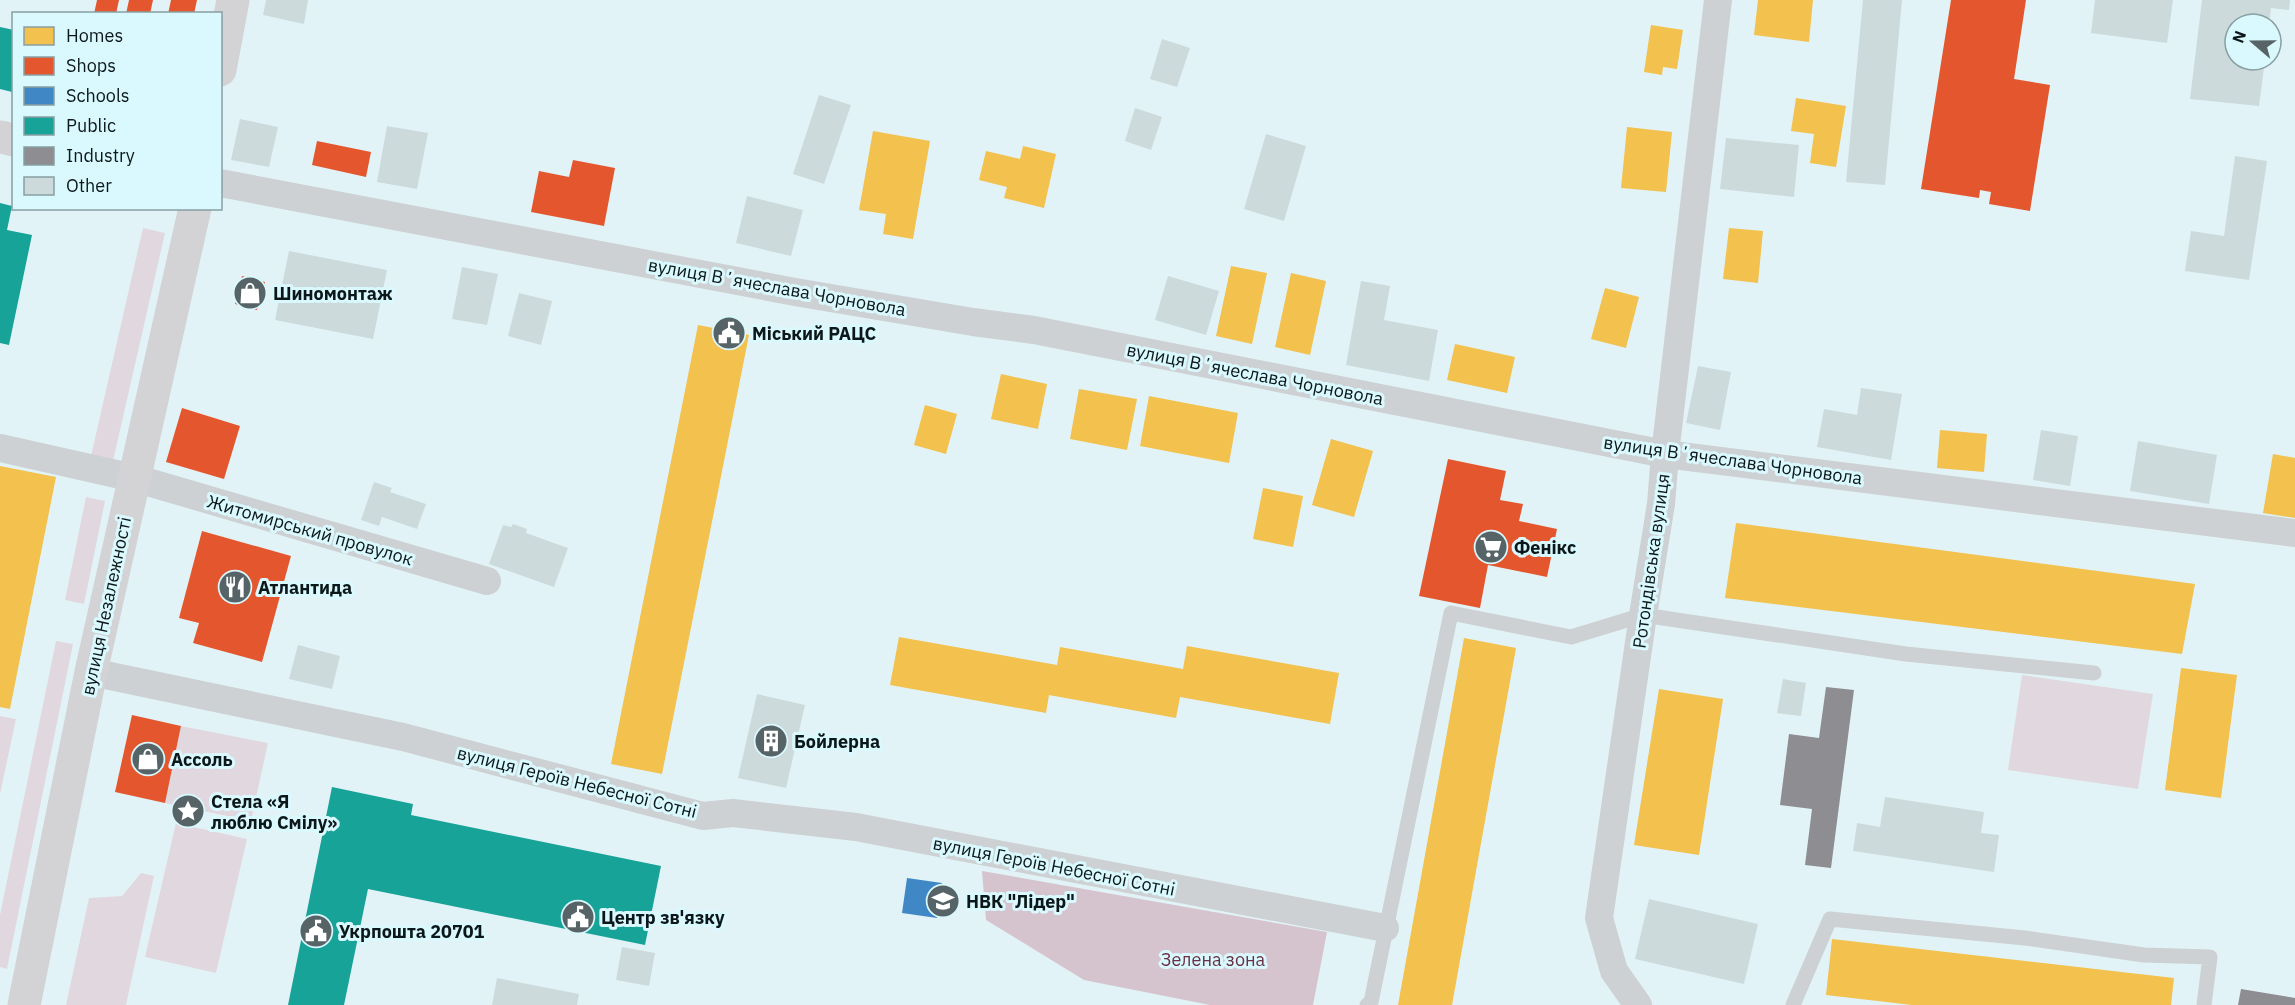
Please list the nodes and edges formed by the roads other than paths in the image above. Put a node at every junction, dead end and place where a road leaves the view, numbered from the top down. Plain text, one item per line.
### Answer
1 (233, 0) edge
2 (1718, 0) edge
3 (222, 59) edge
4 (222, 183) edge
5 (195, 210) edge
6 (0, 448) edge
7 (1665, 454) junction
8 (134, 478) junction
9 (2295, 533) edge
10 (487, 581) dead end
11 (1643, 615) junction
12 (91, 672) junction
13 (2094, 673) dead end
14 (1385, 928) junction
15 (24, 1005) edge
16 (1367, 1005) edge
17 (1638, 1005) edge
18 (1793, 1005) edge
19 (2204, 1005) edge

1 - 3 street
2 - 7 street, Ротондівська вулиця
4 - 7 street, вулиця Вʼячеслава Чорновола
5 - 8 street, вулиця Незалежності
6 - 8 street, Житомирський провулок
7 - 9 street, вулиця Вʼячеслава Чорновола
7 - 11 street, Ротондівська вулиця
8 - 10 street, Житомирський провулок
8 - 12 street, вулиця Незалежності
11 - 13 lane
11 - 14 lane
11 - 17 street, Ротондівська вулиця
12 - 14 street, вулиця Героїв Небесної Сотні
12 - 15 street, вулиця Незалежності
14 - 16 lane
18 - 19 lane

